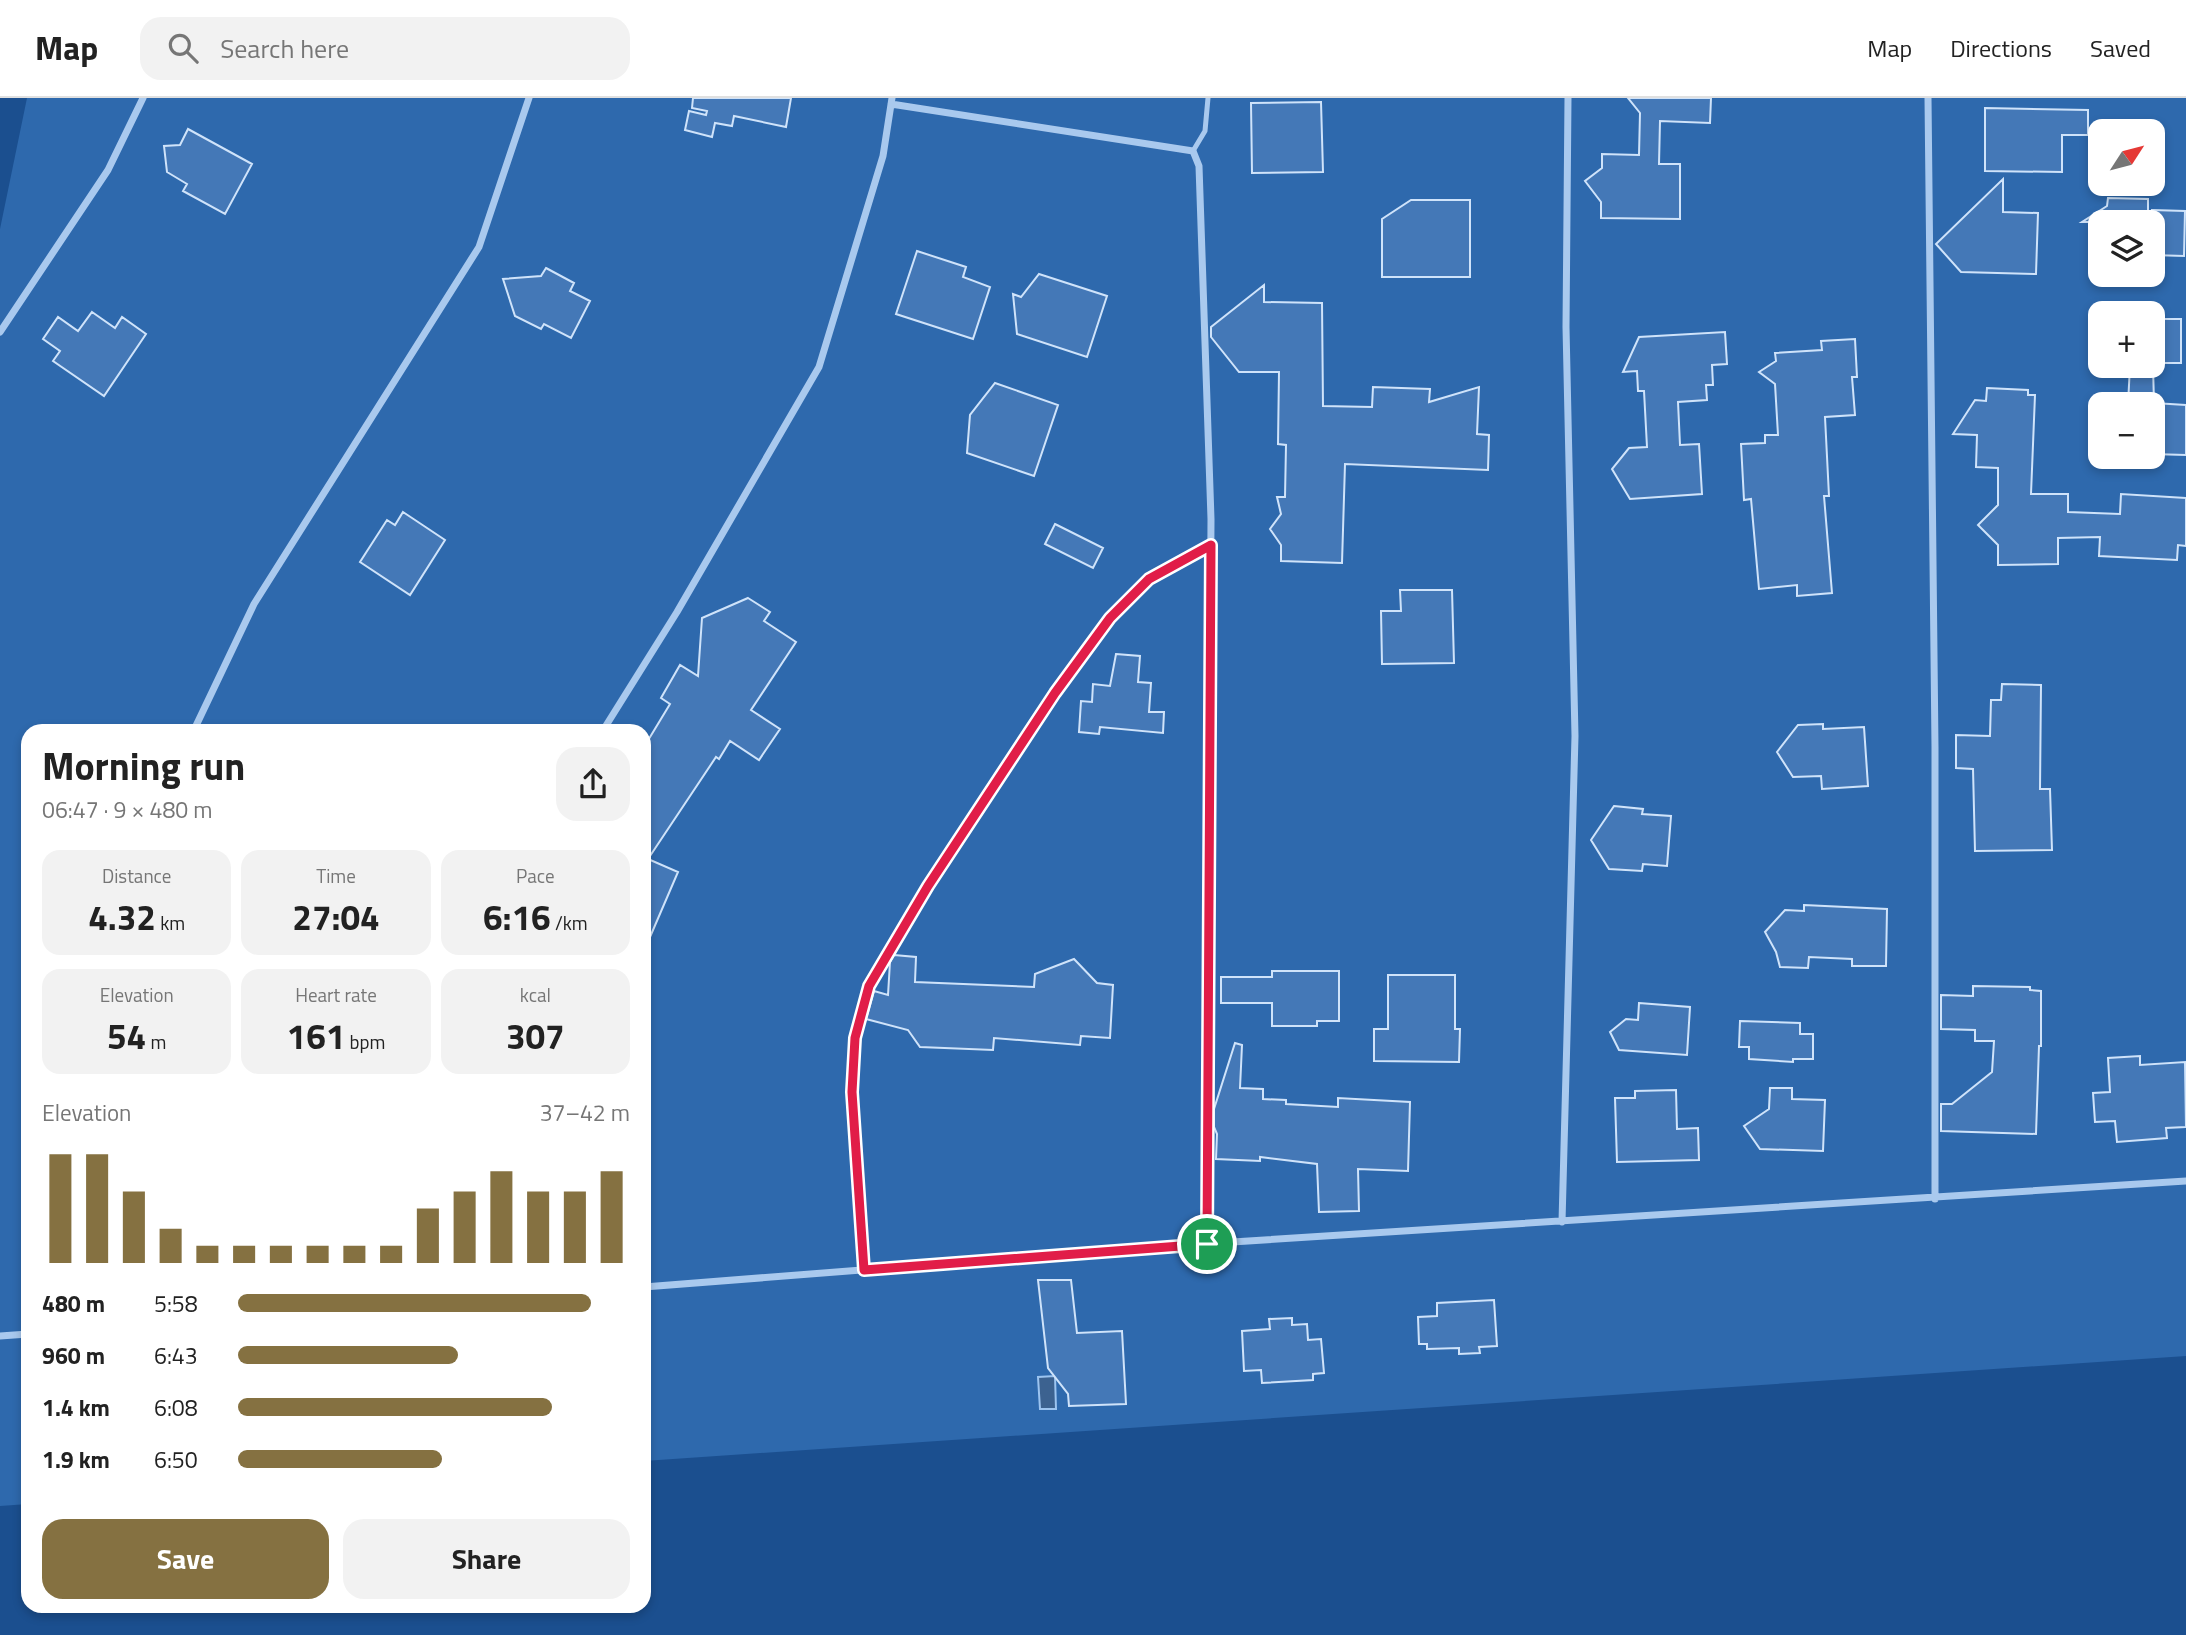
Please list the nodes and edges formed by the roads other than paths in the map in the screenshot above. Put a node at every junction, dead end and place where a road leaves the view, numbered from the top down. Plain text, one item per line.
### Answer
1 (143, 98) edge
2 (529, 98) edge
3 (1208, 98) edge
4 (1568, 98) edge
5 (1928, 98) edge
6 (891, 101) edge
7 (1192, 150) junction
8 (0, 332) edge
9 (1211, 545) junction
10 (197, 724) edge
11 (607, 724) edge
12 (2186, 1181) edge
13 (1934, 1199) junction
14 (1562, 1222) junction
15 (1207, 1244) junction
16 (864, 1270) junction
17 (651, 1286) edge
18 (21, 1334) edge
19 (0, 1336) edge

1 - 8 street
2 - 10 street
3 - 7 lane
4 - 14 street
5 - 13 street
6 - 7 street
6 - 11 street
7 - 9 street
9 - 15 street
9 - 16 street
12 - 13 street
13 - 14 street
14 - 15 street
15 - 16 street
16 - 17 street
18 - 19 street

